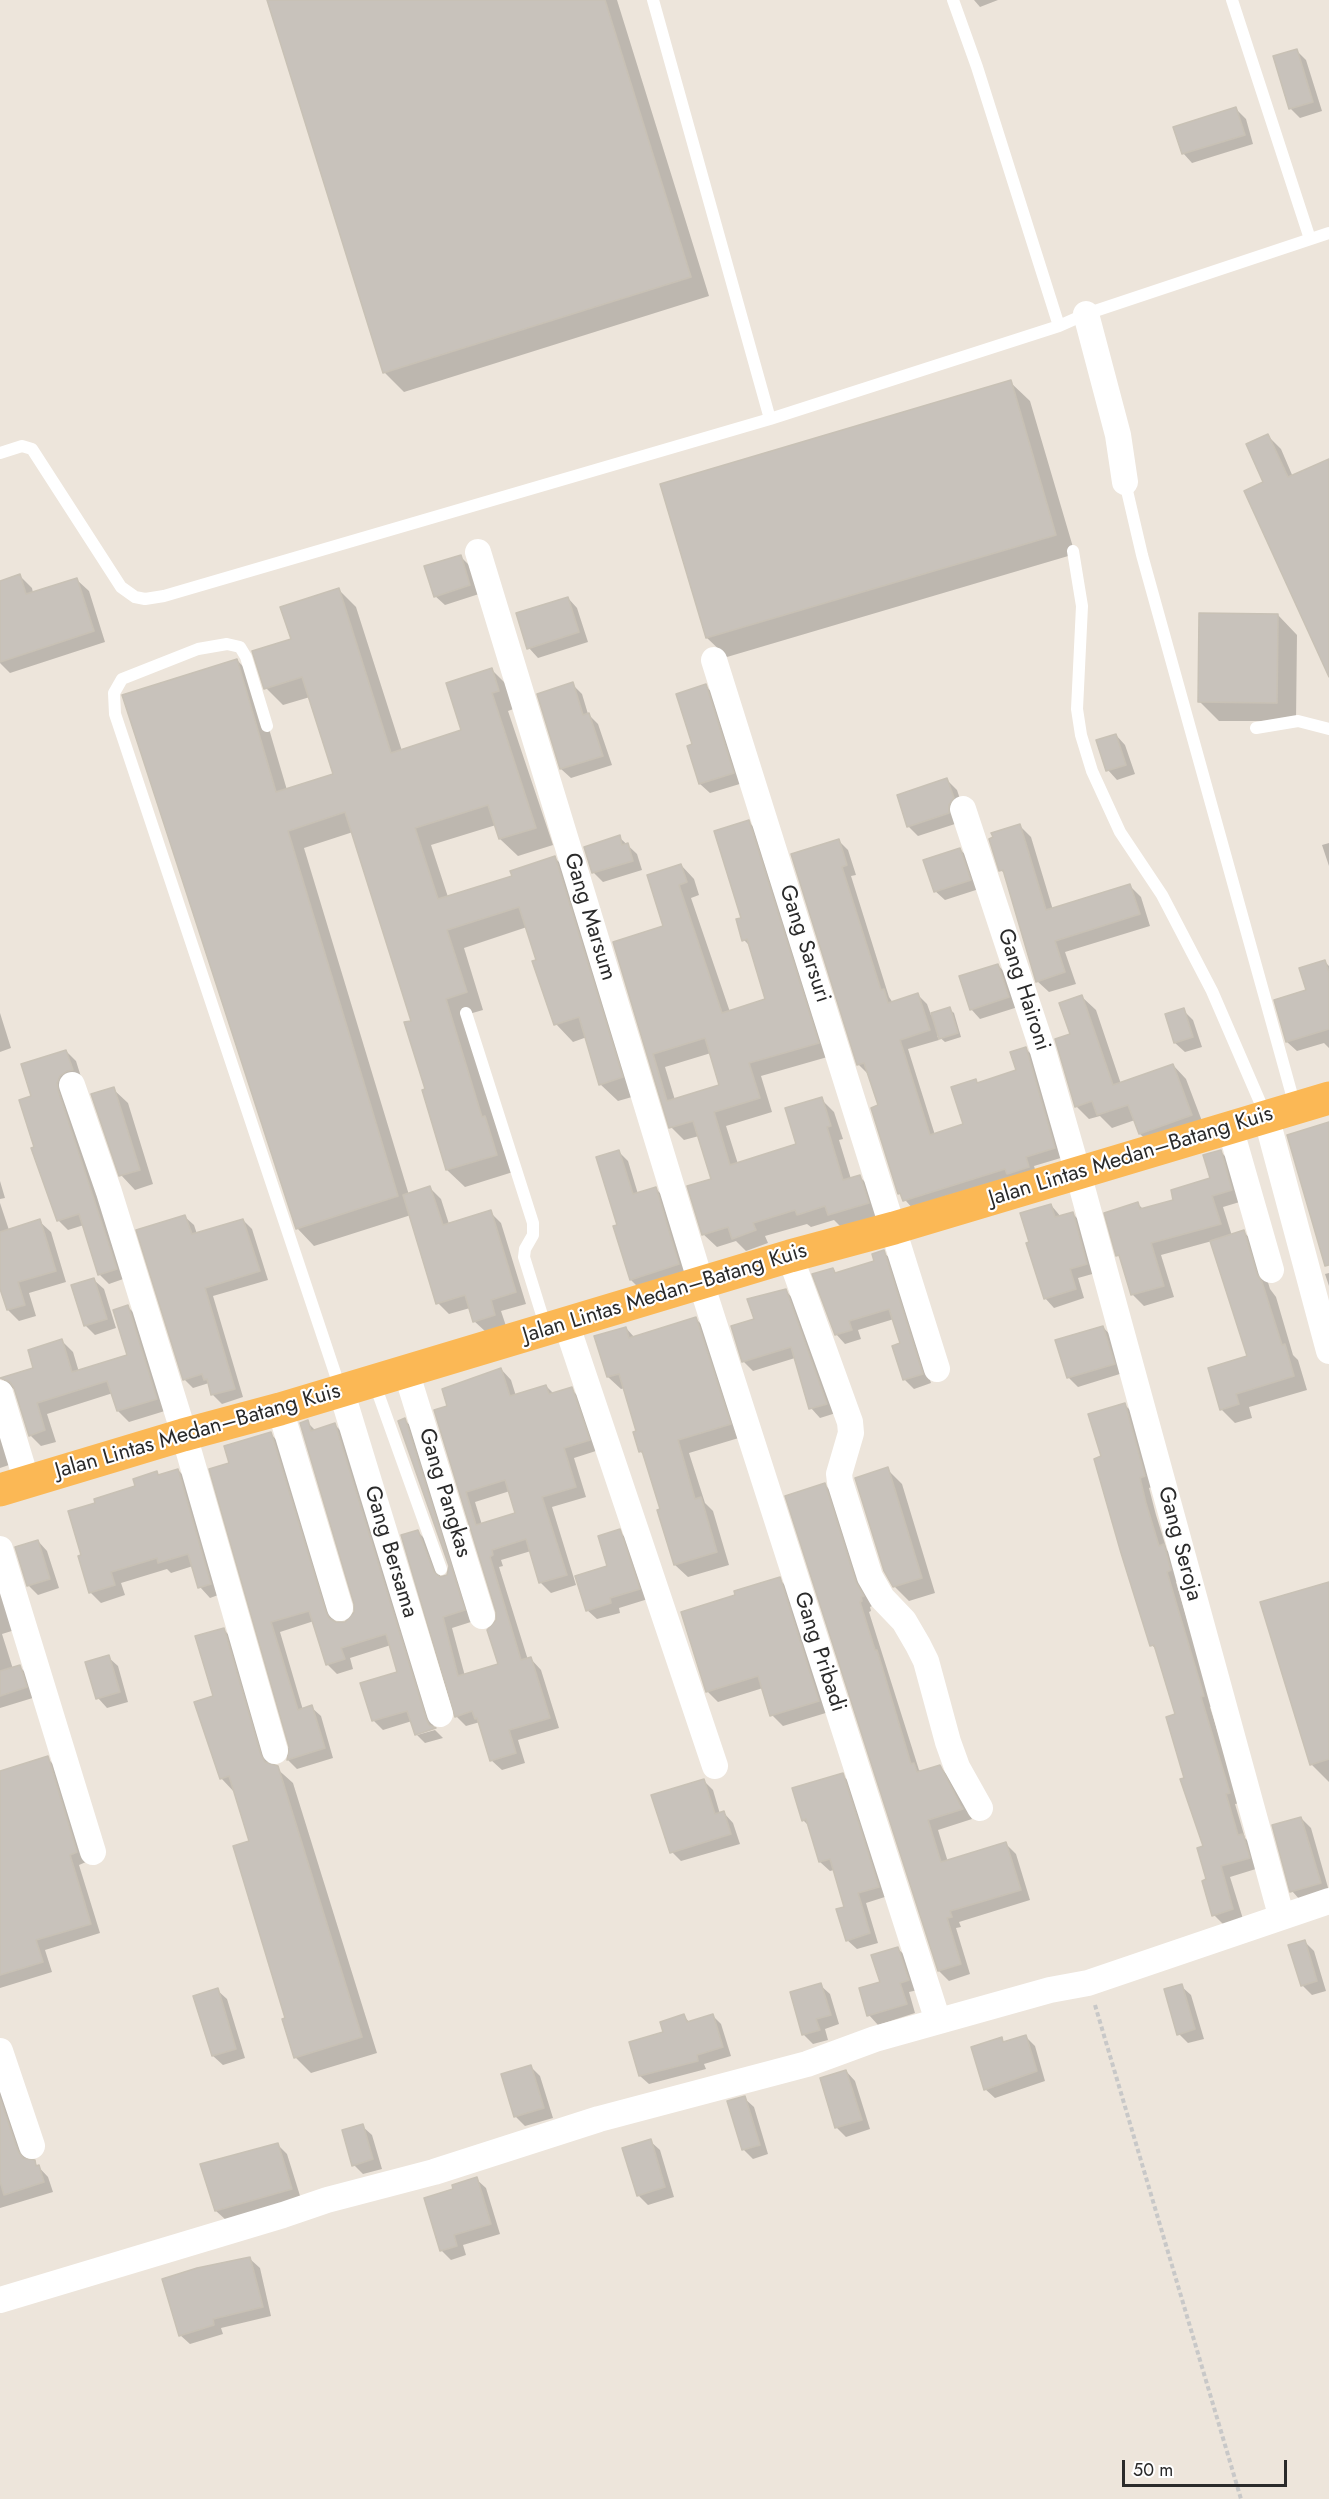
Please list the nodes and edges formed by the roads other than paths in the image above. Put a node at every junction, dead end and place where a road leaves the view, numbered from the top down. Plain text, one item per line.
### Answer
1 (652, 0) edge
2 (953, 0) edge
3 (1232, 0) edge
4 (1329, 232) edge
5 (1310, 239) junction
6 (1086, 314) junction
7 (1059, 326) junction
8 (770, 419) junction
9 (0, 453) edge
10 (1125, 482) joint
11 (1074, 551) dead end
12 (478, 552) dead end
13 (714, 660) dead end
14 (267, 726) dead end
15 (1256, 728) dead end
16 (1329, 729) edge
17 (963, 809) dead end
18 (466, 1013) dead end
19 (72, 1085) dead end
20 (1329, 1098) edge
21 (1281, 1112) junction
22 (1230, 1127) junction
23 (1078, 1173) junction
24 (894, 1228) junction
25 (790, 1256) junction
26 (1271, 1270) dead end
27 (701, 1283) junction
28 (556, 1326) junction
29 (1329, 1351) edge
30 (937, 1369) dead end
31 (406, 1371) junction
32 (374, 1380) junction
33 (341, 1390) junction
34 (0, 1392) edge
35 (280, 1409) junction
36 (183, 1435) junction
37 (13, 1486) edge
38 (0, 1549) edge
39 (441, 1569) dead end
40 (340, 1608) dead end
41 (482, 1616) dead end
42 (440, 1714) dead end
43 (275, 1751) dead end
44 (715, 1766) dead end
45 (980, 1808) dead end
46 (93, 1852) dead end
47 (1329, 1900) edge
48 (1281, 1916) junction
49 (938, 2021) junction
50 (0, 2051) edge
51 (32, 2146) dead end
52 (0, 2300) edge

1 - 8 lane
2 - 7 lane
3 - 5 lane
4 - 5 lane
5 - 6 lane
6 - 7 lane
6 - 10 street
7 - 8 lane
8 - 9 lane
10 - 21 lane
11 - 21 lane
12 - 27 street, Gang Marsum
13 - 24 street, Gang Sarsuri
14 - 33 lane
15 - 16 lane
17 - 23 street, Gang Haironi
18 - 28 lane
19 - 36 street
20 - 21 highway, Jalan Lintas Medan–Batang Kuis
21 - 22 highway, Jalan Lintas Medan–Batang Kuis
21 - 29 street
22 - 23 highway, Jalan Lintas Medan–Batang Kuis
22 - 26 street
23 - 24 highway, Jalan Lintas Medan–Batang Kuis
23 - 48 street, Gang Seroja
24 - 25 highway, Jalan Lintas Medan–Batang Kuis
24 - 30 street, Gang Sarsuri
25 - 27 highway, Jalan Lintas Medan–Batang Kuis
25 - 45 street
27 - 28 highway, Jalan Lintas Medan–Batang Kuis
27 - 49 street, Gang Pribadi
28 - 31 highway, Jalan Lintas Medan–Batang Kuis
28 - 44 street
31 - 32 highway, Jalan Lintas Medan–Batang Kuis
31 - 41 street, Gang Pangkas
32 - 33 highway, Jalan Lintas Medan–Batang Kuis
32 - 39 lane
33 - 35 highway, Jalan Lintas Medan–Batang Kuis
33 - 42 street, Gang Bersama
34 - 37 street
35 - 36 highway, Jalan Lintas Medan–Batang Kuis
35 - 40 street
36 - 37 highway, Jalan Lintas Medan–Batang Kuis
36 - 43 street
38 - 46 street
47 - 48 street
48 - 49 street
49 - 52 street
50 - 51 street

